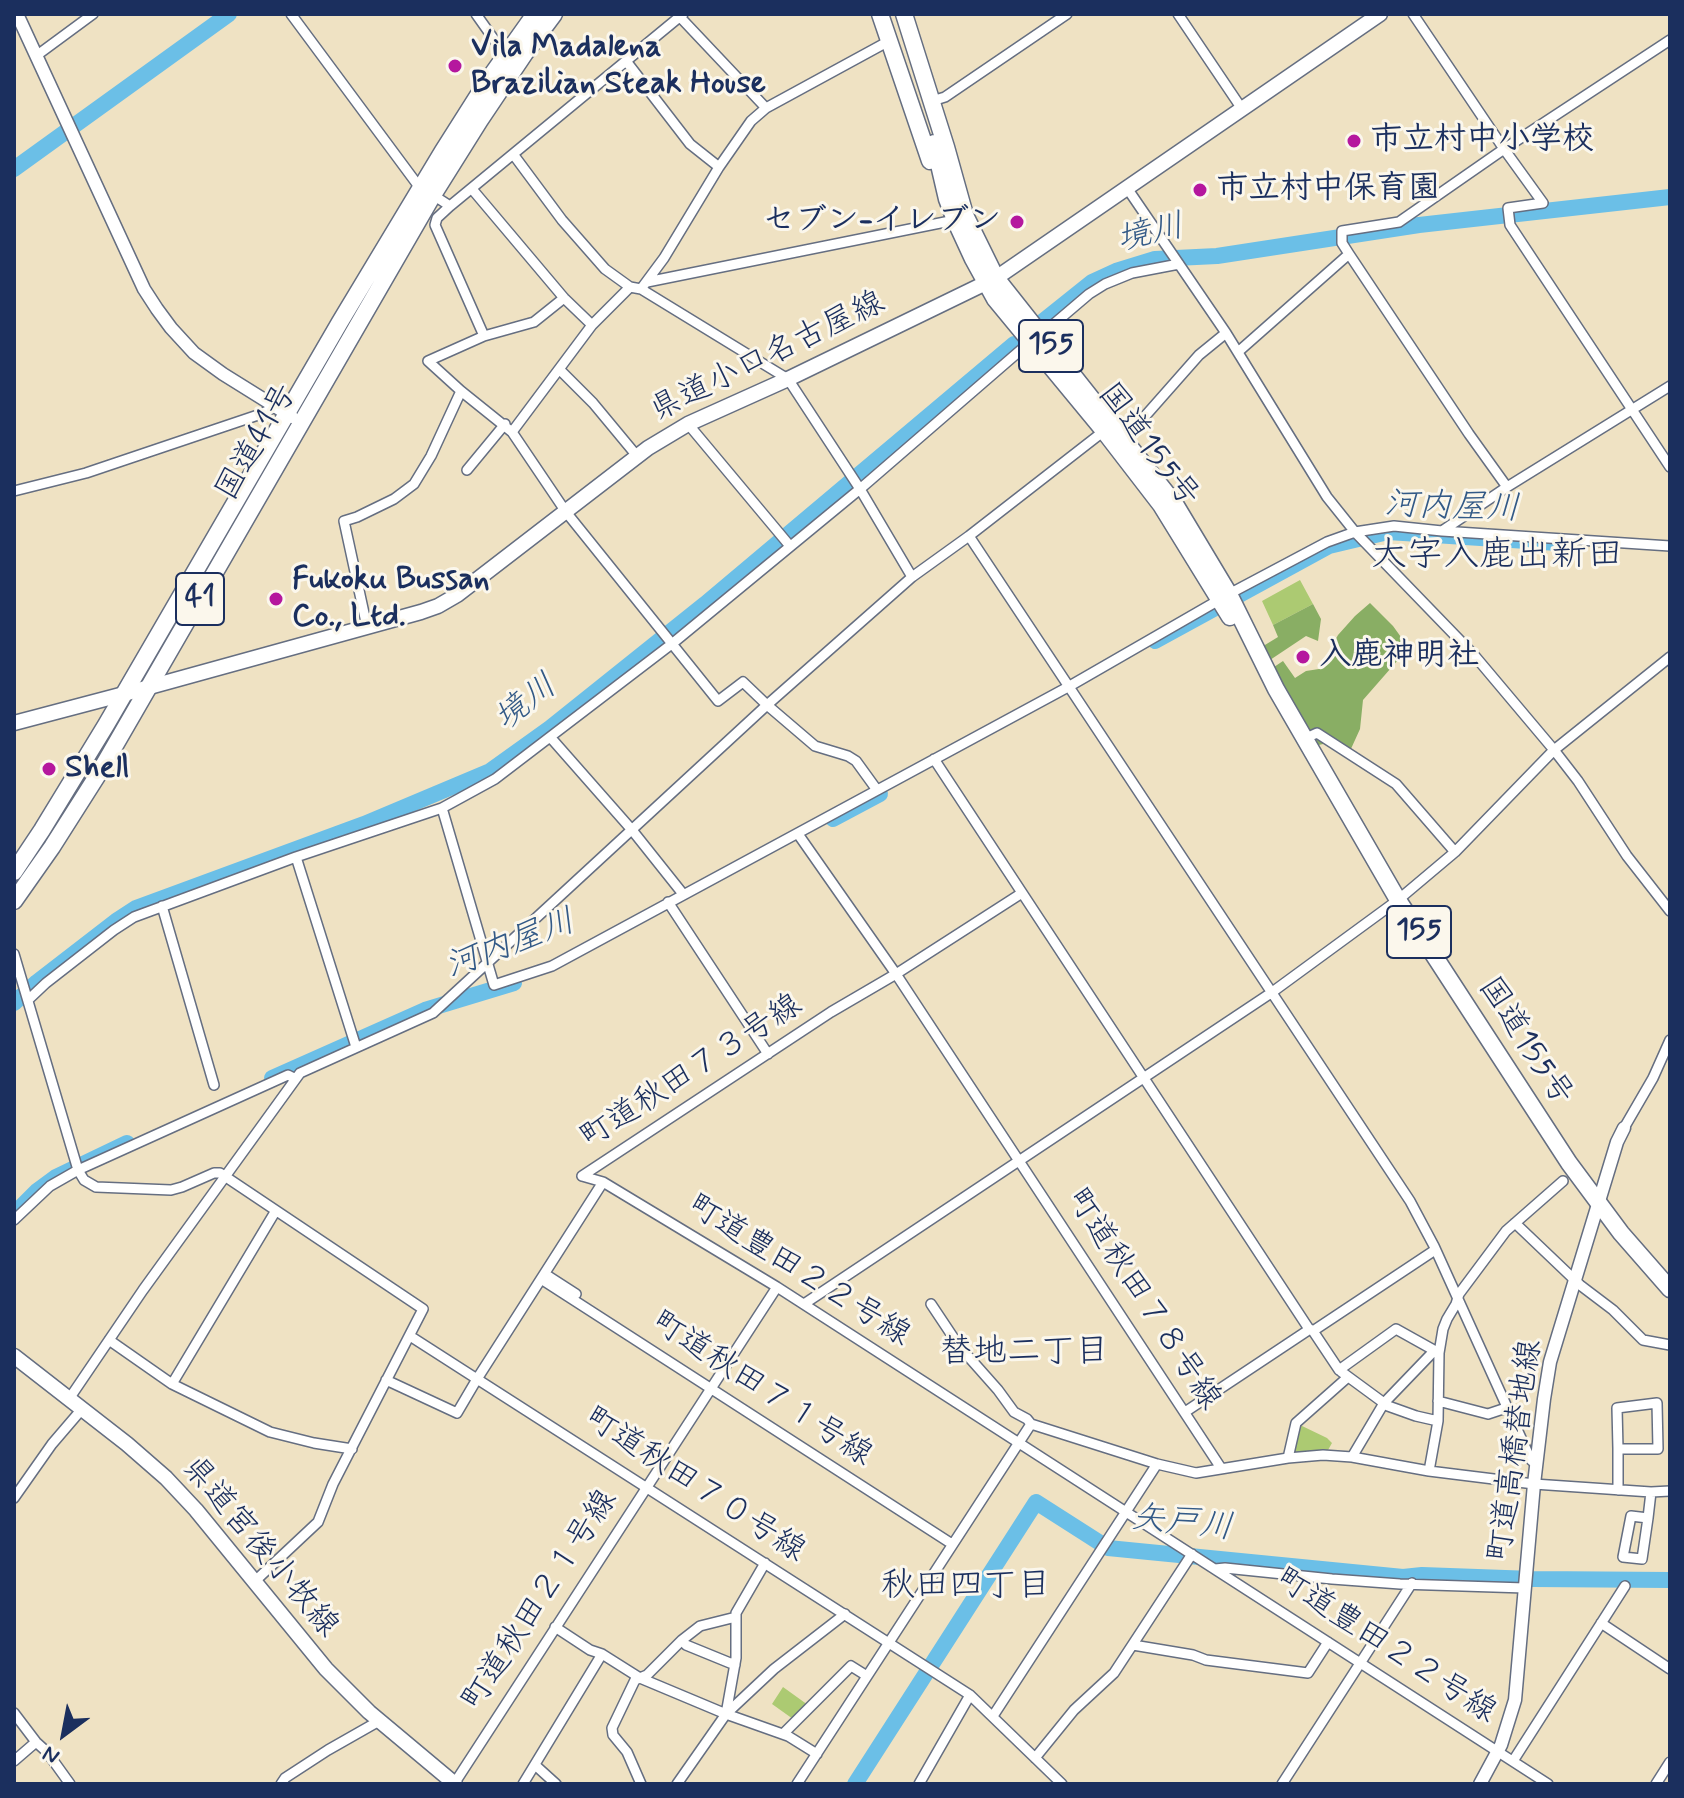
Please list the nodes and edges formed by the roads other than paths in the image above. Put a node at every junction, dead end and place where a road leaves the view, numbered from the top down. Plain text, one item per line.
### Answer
1 (17, 14) edge
2 (93, 14) edge
3 (291, 14) edge
4 (476, 14) edge
5 (535, 14) edge
6 (554, 14) edge
7 (663, 14) edge
8 (880, 14) edge
9 (1067, 14) edge
10 (1178, 14) edge
11 (1380, 14) edge
12 (1413, 14) edge
13 (681, 15) edge
14 (904, 18) edge
15 (1360, 19) edge
16 (671, 24) junction
17 (1670, 40) edge
18 (889, 41) junction
19 (505, 55) junction
20 (36, 56) junction
21 (626, 61) junction
22 (932, 101) junction
23 (766, 108) junction
24 (1242, 109) junction
25 (1504, 149) junction
26 (513, 154) junction
27 (719, 167) junction
28 (1127, 188) junction
29 (472, 189) junction
30 (426, 192) junction
31 (947, 199) junction
32 (450, 206) junction
33 (955, 220) junction
34 (1349, 254) junction
35 (1179, 264) junction
36 (991, 281) junction
37 (644, 286) junction
38 (630, 287) junction
39 (564, 298) junction
40 (592, 325) junction
41 (1226, 333) junction
42 (484, 336) junction
43 (1036, 338) junction
44 (1238, 352) junction
45 (560, 370) junction
46 (788, 379) junction
47 (1670, 386) edge
48 (461, 391) junction
49 (1632, 411) junction
50 (288, 414) junction
51 (688, 424) junction
52 (508, 428) junction
53 (1104, 431) junction
54 (1124, 440) junction
55 (637, 456) junction
56 (1670, 467) edge
57 (467, 470) dead end
58 (1507, 487) junction
59 (860, 489) junction
60 (14, 491) edge
61 (566, 512) junction
62 (1442, 531) junction
63 (1355, 532) junction
64 (969, 536) junction
65 (790, 546) junction
66 (1670, 546) edge
67 (912, 577) junction
68 (1224, 597) junction
69 (367, 627) junction
70 (672, 642) junction
71 (1670, 657) edge
72 (149, 687) junction
73 (1068, 687) junction
74 (124, 694) junction
75 (767, 705) junction
76 (14, 723) edge
77 (551, 738) junction
78 (1304, 739) junction
79 (1554, 750) junction
80 (934, 759) junction
81 (877, 790) junction
82 (442, 808) junction
83 (632, 830) junction
84 (798, 834) junction
85 (1455, 852) junction
86 (296, 857) junction
87 (14, 872) edge
88 (1022, 893) junction
89 (683, 894) junction
90 (1398, 900) junction
91 (14, 901) edge
92 (668, 902) junction
93 (162, 906) junction
94 (1670, 911) edge
95 (14, 954) edge
96 (488, 961) junction
97 (896, 974) junction
98 (1271, 993) junction
99 (28, 1000) junction
100 (1670, 1040) edge
101 (356, 1047) junction
102 (768, 1054) junction
103 (294, 1078) junction
104 (1144, 1078) junction
105 (214, 1085) dead end
106 (1624, 1128) joint
107 (1019, 1161) junction
108 (78, 1170) junction
109 (225, 1176) junction
110 (582, 1176) joint
111 (1563, 1181) dead end
112 (603, 1182) junction
113 (1598, 1204) junction
114 (275, 1212) junction
115 (14, 1220) edge
116 (1515, 1223) junction
117 (1435, 1248) junction
118 (543, 1276) junction
119 (1574, 1280) junction
120 (777, 1287) junction
121 (1670, 1289) edge
122 (1457, 1299) junction
123 (804, 1304) junction
124 (931, 1304) dead end
125 (1312, 1330) junction
126 (410, 1336) junction
127 (109, 1340) junction
128 (1670, 1345) edge
129 (1437, 1352) junction
130 (14, 1356) edge
131 (1344, 1374) junction
132 (477, 1379) junction
133 (386, 1380) junction
134 (172, 1384) junction
135 (713, 1386) junction
136 (69, 1399) junction
137 (1438, 1401) junction
138 (1384, 1403) junction
139 (1506, 1408) junction
140 (82, 1409) junction
141 (1185, 1412) junction
142 (1438, 1421) junction
143 (1031, 1424) junction
144 (1018, 1443) junction
145 (352, 1449) junction
146 (1618, 1449) junction
147 (1352, 1457) junction
148 (1288, 1458) junction
149 (1157, 1464) junction
150 (1537, 1465) junction
151 (1221, 1468) junction
152 (1429, 1471) junction
153 (1534, 1484) junction
154 (646, 1487) junction
155 (1618, 1490) junction
156 (1670, 1491) edge
157 (1651, 1492) junction
158 (14, 1498) edge
159 (1126, 1512) junction
160 (1648, 1518) junction
161 (954, 1542) junction
162 (1192, 1554) junction
163 (765, 1563) junction
164 (1215, 1569) junction
165 (1526, 1581) junction
166 (254, 1582) junction
167 (1412, 1583) junction
168 (1625, 1586) dead end
169 (845, 1614) junction
170 (736, 1617) junction
171 (1601, 1623) junction
172 (555, 1627) junction
173 (682, 1640) junction
174 (889, 1641) junction
175 (1328, 1642) junction
176 (1133, 1645) junction
177 (602, 1654) junction
178 (1361, 1663) junction
179 (735, 1665) junction
180 (1670, 1669) edge
181 (867, 1676) junction
182 (640, 1678) junction
183 (970, 1695) junction
184 (14, 1713) edge
185 (726, 1714) junction
186 (993, 1716) junction
187 (379, 1721) junction
188 (783, 1734) junction
189 (36, 1742) junction
190 (1498, 1752) junction
191 (817, 1754) junction
192 (1035, 1758) junction
193 (14, 1761) edge
194 (1513, 1761) junction
195 (1670, 1762) edge
196 (535, 1765) junction
197 (70, 1784) edge
198 (281, 1784) edge
199 (455, 1784) edge
200 (523, 1784) edge
201 (556, 1784) edge
202 (641, 1784) edge
203 (677, 1784) edge
204 (797, 1784) edge
205 (919, 1784) edge
206 (1062, 1784) edge
207 (1282, 1784) edge
208 (1480, 1784) edge
209 (1548, 1784) edge
210 (1656, 1784) edge

1 - 20 street
2 - 20 street
3 - 30 street
4 - 19 street
5 - 19 highway, 国道41号 / 41
6 - 30 highway, 国道41号 / 41
7 - 16 street
8 - 18 highway, 155
9 - 22 street
10 - 24 street
11 - 15 main road, 県道小口名古屋線
12 - 25 street
13 - 16 street
13 - 23 street
14 - 22 highway, 国道155号 / 155
14 - 31 highway, 国道155号 / 155
15 - 24 main road, 県道小口名古屋線
16 - 21 street
17 - 25 street
18 - 23 street
18 - 31 highway, 155
19 - 30 highway, 国道41号 / 41
20 - 50 street
21 - 26 street
21 - 27 street
22 - 36 highway, 国道155号 / 155
23 - 27 street
24 - 28 main road, 県道小口名古屋線
25 - 34 street
25 - 49 street
26 - 29 street
26 - 38 street
27 - 37 street
28 - 35 street
28 - 36 main road, 県道小口名古屋線
29 - 32 street
29 - 39 street
30 - 32 street
30 - 50 highway, 国道41号 / 41
31 - 33 highway, 国道155号 / 155
32 - 42 street
33 - 36 highway, 国道155号 / 155
33 - 37 street
34 - 44 street
34 - 58 street
35 - 41 street
35 - 43 street
36 - 43 highway, 国道155号 / 155
36 - 46 main road, 県道小口名古屋線
37 - 38 street
37 - 46 street
38 - 40 street
39 - 40 street
39 - 42 street
40 - 45 street
41 - 44 street
41 - 54 street
42 - 48 street
43 - 53 highway, 国道155号 / 155
43 - 54 highway, 国道155号 / 155
43 - 59 street
44 - 63 street
45 - 52 street
45 - 55 street
46 - 51 main road, 県道小口名古屋線
46 - 59 street
47 - 49 street
48 - 52 street
48 - 69 street
49 - 56 street
49 - 58 street
50 - 60 street
50 - 72 highway, 国道41号 / 41
50 - 74 highway, 国道41号 / 41
51 - 55 main road, 県道小口名古屋線
51 - 65 street
52 - 57 street
52 - 61 street
53 - 64 street
53 - 68 highway, 国道155号 / 155
54 - 68 highway, 国道155号 / 155
55 - 61 main road, 県道小口名古屋線
58 - 62 street
59 - 65 street
59 - 67 street
61 - 69 main road, 県道小口名古屋線
61 - 70 street
62 - 63 street
62 - 66 street
63 - 68 street
63 - 79 street
64 - 67 street
64 - 73 street
65 - 70 street
67 - 75 street
68 - 73 street
68 - 78 highway, 国道155号 / 155
69 - 72 main road, 県道小口名古屋線
70 - 75 street
70 - 77 street
71 - 79 street
72 - 74 main road, 県道小口名古屋線
72 - 91 highway, 国道41号 / 41
73 - 80 street
73 - 98 street
74 - 76 main road, 県道小口名古屋線
74 - 87 highway, 国道41号 / 41
75 - 81 street
75 - 83 street
77 - 82 street
77 - 83 street
78 - 85 street
78 - 90 highway, 国道155号 / 155
79 - 85 street
79 - 94 street
80 - 81 street
80 - 88 street
81 - 84 street
82 - 86 street
82 - 96 street
83 - 89 street
83 - 96 street
84 - 89 street
84 - 97 street, 町道秋田７８号線
85 - 90 street
86 - 93 street
86 - 101 street
88 - 97 street, 町道秋田７３号線
88 - 104 street
89 - 92 street
90 - 98 street
90 - 113 highway, 国道155号 / 155
92 - 96 street
92 - 102 street
93 - 99 street
93 - 105 street
95 - 99 street
96 - 101 street
97 - 102 street, 町道秋田７３号線
97 - 107 street, 町道秋田７８号線
98 - 104 street
98 - 117 street
99 - 108 street
100 - 106 street
101 - 103 street
102 - 110 street, 町道秋田７３号線
103 - 108 street
103 - 109 street
104 - 107 street
104 - 125 street
106 - 113 street, 町道高橋替地線
107 - 123 street
107 - 141 street, 町道秋田７８号線
108 - 109 street
108 - 115 street
109 - 114 street
109 - 127 street
110 - 112 street, 町道豊田２２号線
111 - 116 street
112 - 118 street
112 - 120 street, 町道豊田２２号線
113 - 119 street, 町道高橋替地線
113 - 121 highway, 国道155号 / 155
114 - 126 street
114 - 134 street
116 - 119 street
116 - 122 street
117 - 122 street
117 - 125 street
118 - 132 street
118 - 135 street, 町道秋田７１号線
119 - 128 street
119 - 150 street, 町道高橋替地線
120 - 123 street, 町道豊田２２号線
120 - 135 street, 町道秋田２１号線
122 - 129 street
122 - 139 street
123 - 144 street, 町道豊田２２号線
124 - 143 street
125 - 131 street
125 - 141 street
126 - 132 street, 町道秋田７０号線
126 - 133 street
127 - 134 street
127 - 136 street
129 - 131 street
129 - 137 street
129 - 138 street
130 - 136 main road, 県道宮後小牧線
131 - 138 street
131 - 148 street
132 - 133 street
132 - 154 street, 町道秋田７０号線
133 - 145 street
134 - 145 street
135 - 154 street, 町道秋田２１号線
135 - 161 street, 町道秋田７１号線
136 - 140 main road, 県道宮後小牧線
137 - 139 street
137 - 142 street
138 - 142 street
138 - 147 street
139 - 150 street
140 - 158 street
140 - 166 main road, 県道宮後小牧線
141 - 151 street, 町道秋田７８号線
142 - 152 street
143 - 144 street
143 - 149 street
144 - 159 street, 町道豊田２２号線
144 - 161 street
145 - 166 street
146 - 146 street
146 - 155 street
147 - 148 street
147 - 152 street
148 - 151 street
149 - 151 street
149 - 159 street
150 - 153 street, 町道高橋替地線
152 - 153 street
153 - 155 street
153 - 165 street, 町道高橋替地線
154 - 163 street, 町道秋田７０号線
154 - 172 street, 町道秋田２１号線
155 - 157 street
156 - 157 street
157 - 160 street
159 - 162 street, 町道豊田２２号線
159 - 186 street
160 - 160 street
161 - 174 street
162 - 164 street, 町道豊田２２号線
162 - 176 street
163 - 169 street, 町道秋田７０号線
163 - 170 street
164 - 167 street
164 - 175 street, 町道豊田２２号線
165 - 167 street
165 - 190 street, 町道高橋替地線
166 - 187 main road, 県道宮後小牧線
167 - 178 street
168 - 171 street
169 - 174 street, 町道秋田７０号線
169 - 185 street
170 - 173 street
170 - 179 street
171 - 180 street
171 - 194 street
172 - 177 street
172 - 199 street, 町道秋田２１号線
173 - 179 street
173 - 182 street
174 - 181 street
174 - 183 street, 町道秋田７０号線
175 - 176 street
175 - 178 street, 町道豊田２２号線
176 - 192 street
177 - 182 street
177 - 196 street
178 - 190 street, 町道豊田２２号線
178 - 207 street
179 - 185 street
181 - 188 street
181 - 191 street
182 - 185 street
182 - 202 street
183 - 186 street, 町道秋田７０号線
183 - 205 street
184 - 189 street
185 - 188 street
185 - 203 street
186 - 192 street, 町道秋田７０号線
187 - 198 street
187 - 199 main road, 県道宮後小牧線
188 - 191 street
189 - 193 street
189 - 197 street
190 - 194 street, 町道豊田２２号線
190 - 208 street, 町道高橋替地線
191 - 204 street
192 - 206 street, 町道秋田７０号線
194 - 209 street, 町道豊田２２号線
195 - 210 street
196 - 200 street
196 - 201 street

